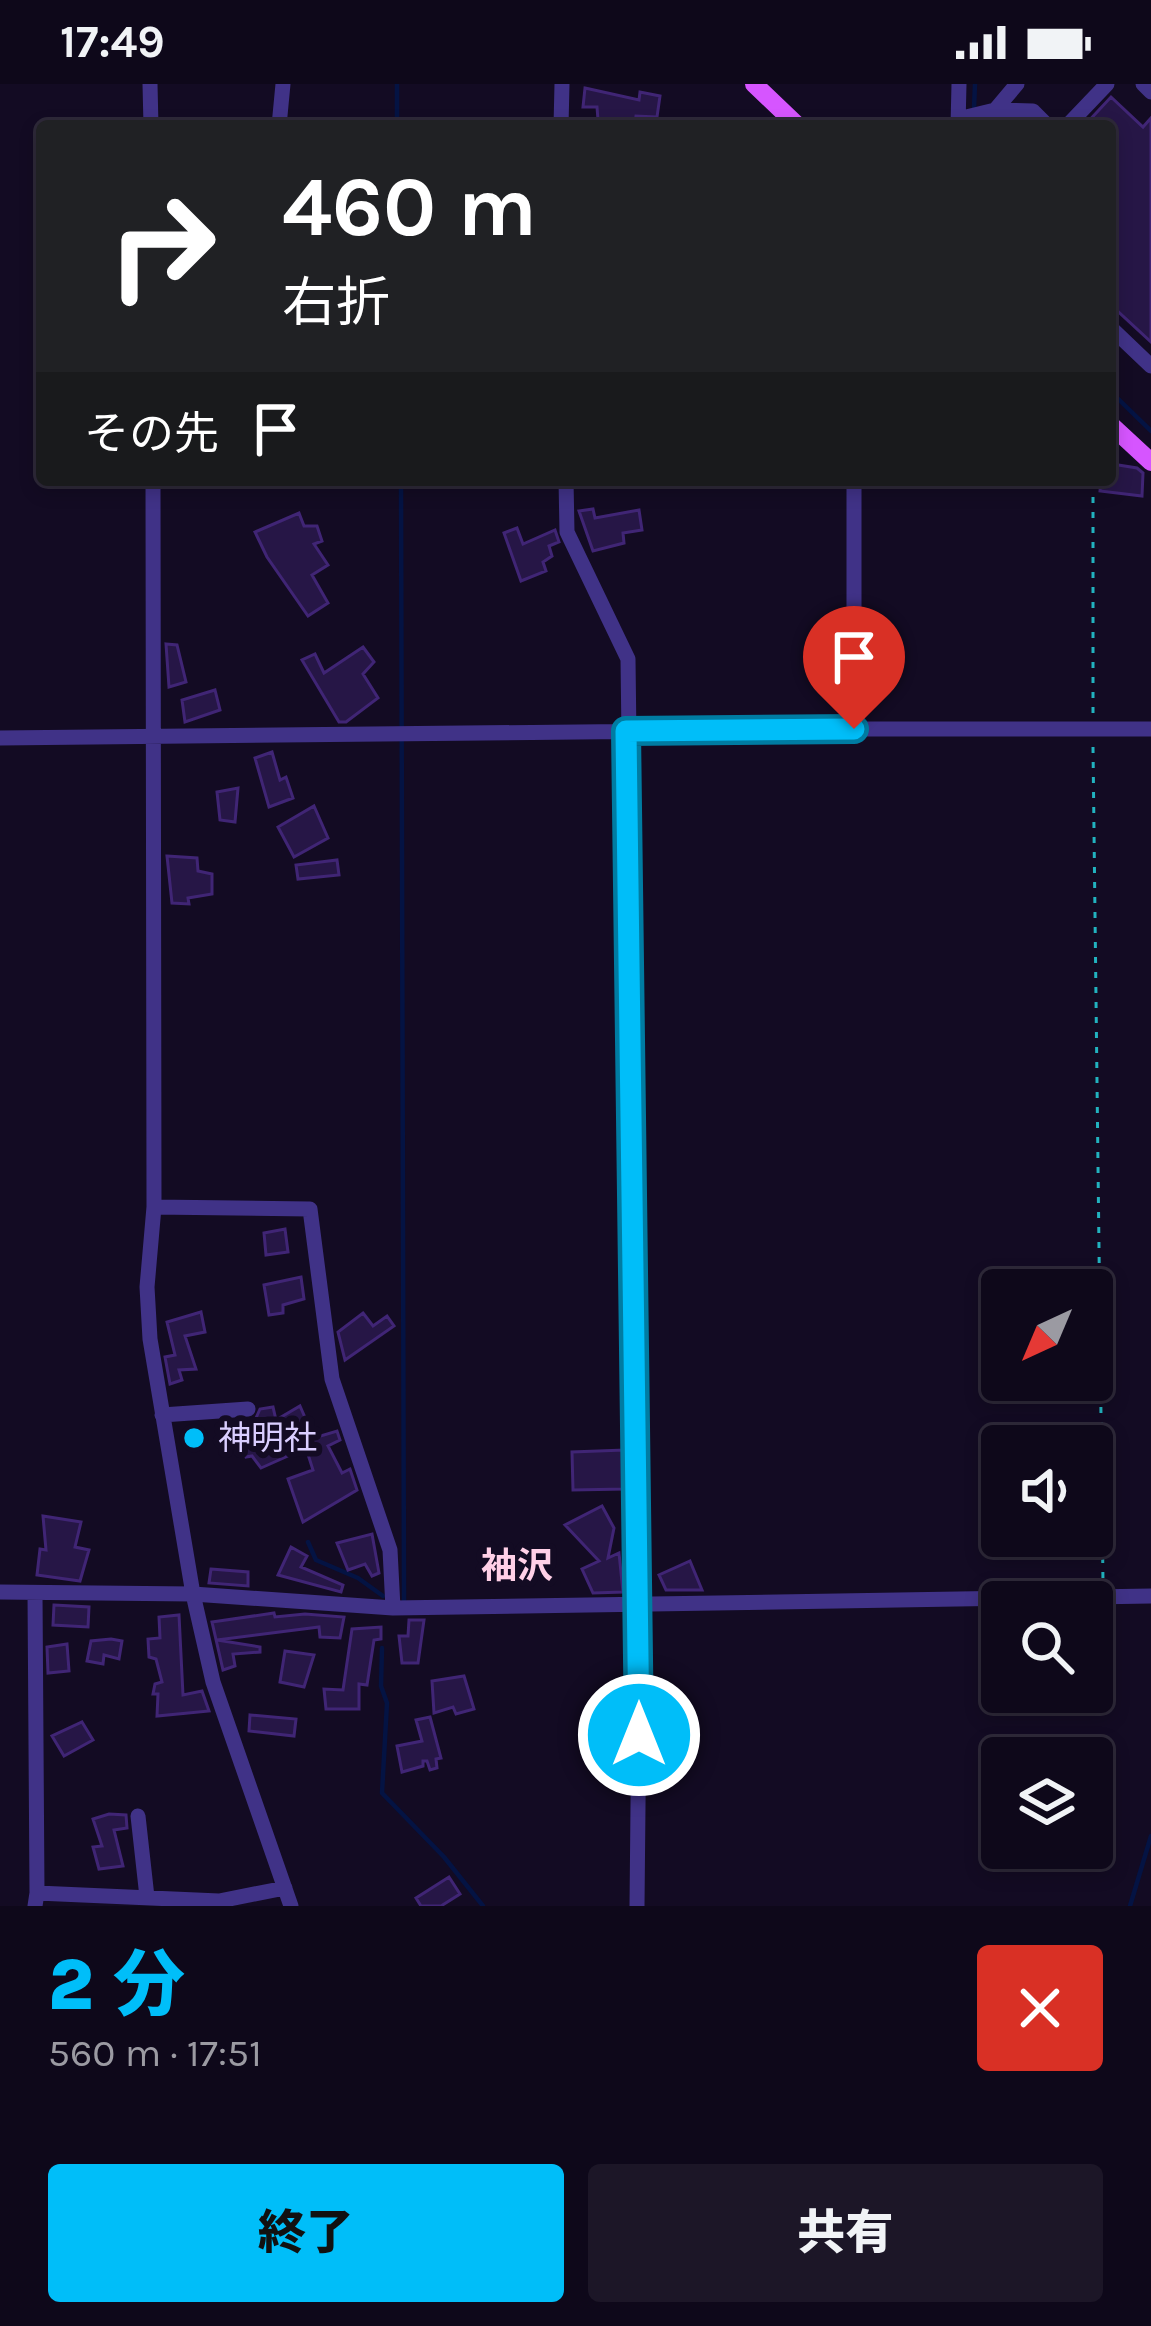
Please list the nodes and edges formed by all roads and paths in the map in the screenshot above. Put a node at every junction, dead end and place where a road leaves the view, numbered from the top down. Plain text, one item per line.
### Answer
1 (151, 84) edge
2 (283, 84) edge
3 (562, 84) edge
4 (754, 84) edge
5 (959, 84) edge
6 (1018, 84) edge
7 (1107, 84) edge
8 (1143, 84) edge
9 (1151, 92) edge
10 (995, 110) junction
11 (1029, 118) edge
12 (151, 120) edge
13 (279, 120) edge
14 (561, 120) edge
15 (792, 120) edge
16 (958, 120) edge
17 (967, 120) edge
18 (1073, 120) edge
19 (1116, 333) edge
20 (1151, 366) edge
21 (1116, 430) edge
22 (1151, 462) edge
23 (153, 486) edge
24 (566, 486) edge
25 (854, 486) edge
26 (1093, 486) edge
27 (854, 729) junction
28 (1093, 730) junction
29 (1151, 730) edge
30 (626, 731) junction
31 (0, 738) edge
32 (154, 738) junction
33 (154, 1207) junction
34 (248, 1408) dead end
35 (162, 1415) junction
36 (1103, 1581) edge
37 (0, 1592) edge
38 (34, 1593) junction
39 (193, 1594) junction
40 (1151, 1596) edge
41 (1113, 1597) edge
42 (981, 1599) edge
43 (640, 1606) junction
44 (393, 1608) junction
45 (138, 1816) dead end
46 (285, 1888) junction
47 (147, 1897) junction
48 (36, 1899) edge
49 (88, 1900) edge
50 (291, 1906) edge
51 (637, 1906) edge

1 - 12 street
2 - 13 street
3 - 14 street
4 - 15 main road
5 - 16 street
6 - 10 street
7 - 18 street
8 - 9 street
10 - 11 street
10 - 17 street
19 - 20 street
21 - 22 main road
23 - 32 street
24 - 30 street
25 - 27 street
26 - 28 path
27 - 28 street
27 - 30 street
28 - 29 street
28 - 36 path
30 - 32 street
30 - 43 street
31 - 32 street
32 - 33 street
33 - 35 street
33 - 44 street
34 - 35 street
35 - 39 street
37 - 38 street
38 - 39 street
38 - 48 street
39 - 44 street
39 - 46 street
40 - 41 street
42 - 43 street
43 - 44 street
43 - 51 street
45 - 47 street
46 - 47 street
46 - 50 street
47 - 49 street
48 - 49 street

